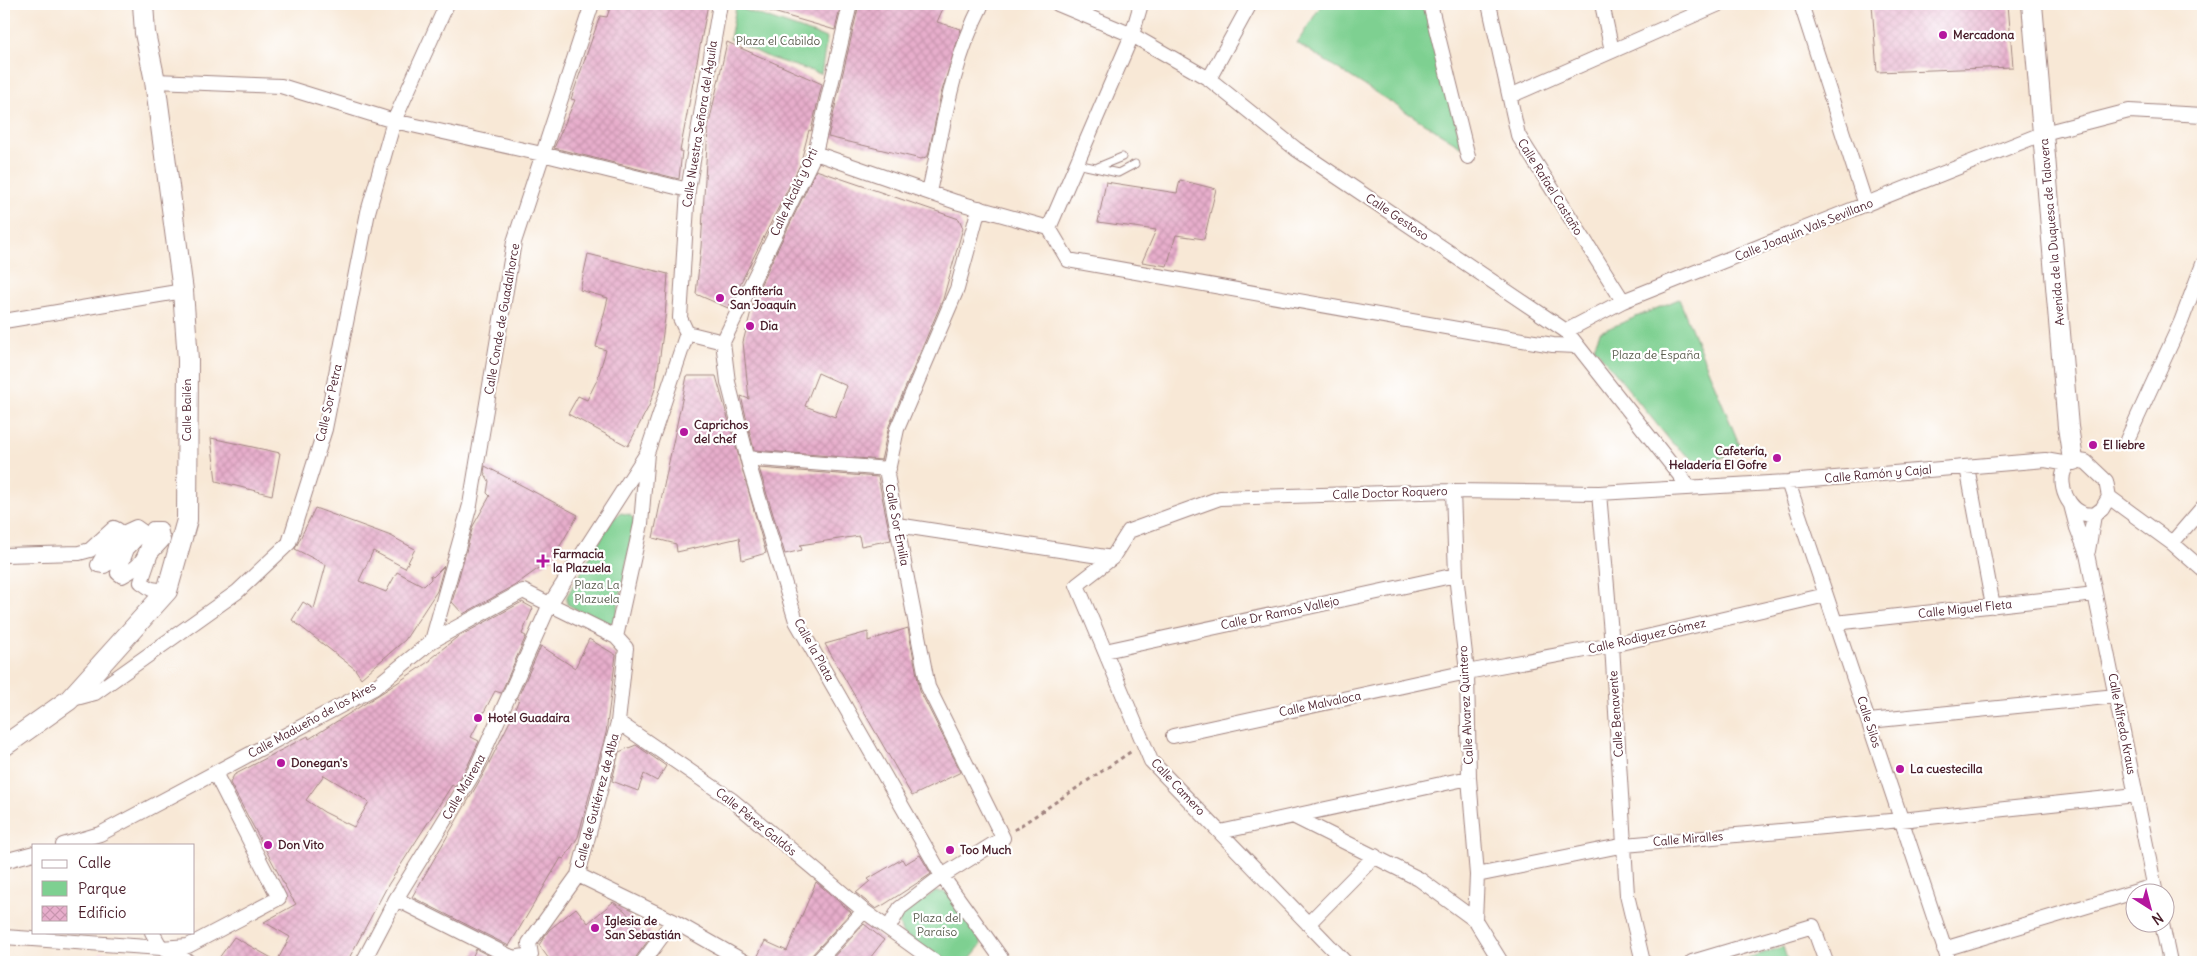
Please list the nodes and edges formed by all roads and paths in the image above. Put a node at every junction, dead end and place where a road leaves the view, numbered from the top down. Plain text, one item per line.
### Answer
1 (143, 4) edge
2 (447, 4) edge
3 (592, 4) edge
4 (720, 4) edge
5 (850, 4) edge
6 (982, 4) edge
7 (1058, 4) edge
8 (1141, 4) edge
9 (1250, 4) edge
10 (1430, 4) edge
11 (1490, 4) edge
12 (1602, 4) edge
13 (1719, 4) edge
14 (1800, 4) edge
15 (2032, 4) edge
16 (1132, 35) junction
17 (1612, 51) junction
18 (1209, 80) junction
19 (155, 81) junction
20 (1510, 96) junction
21 (2203, 115) edge
22 (394, 120) junction
23 (2044, 133) junction
24 (815, 153) junction
25 (542, 154) junction
26 (1122, 157) dead end
27 (1468, 157) dead end
28 (1077, 164) junction
29 (1135, 164) dead end
30 (1097, 167) junction
31 (688, 190) junction
32 (929, 192) junction
33 (1866, 205) junction
34 (979, 208) junction
35 (1049, 228) junction
36 (2203, 264) edge
37 (183, 291) junction
38 (1623, 302) junction
39 (4, 321) edge
40 (1566, 331) junction
41 (687, 333) junction
42 (723, 342) junction
43 (1578, 346) junction
44 (2127, 440) dead end
45 (647, 453) junction
46 (747, 458) junction
47 (2070, 462) junction
48 (1966, 467) junction
49 (889, 469) junction
50 (1788, 482) junction
51 (1689, 488) junction
52 (1453, 491) junction
53 (1599, 493) junction
54 (2109, 497) junction
55 (2071, 505) junction
56 (2203, 507) edge
57 (2094, 515) junction
58 (897, 525) junction
59 (2172, 543) junction
60 (2087, 554) junction
61 (4, 555) edge
62 (1112, 558) junction
63 (2203, 570) edge
64 (1456, 575) junction
65 (167, 591) junction
66 (2095, 594) junction
67 (1826, 595) junction
68 (550, 604) junction
69 (1993, 606) junction
70 (1835, 623) junction
71 (616, 636) junction
72 (432, 640) junction
73 (1612, 645) junction
74 (1105, 652) junction
75 (1467, 672) junction
76 (2116, 696) junction
77 (69, 700) junction
78 (1869, 721) junction
79 (618, 722) junction
80 (1173, 736) dead end
81 (1145, 743) junction
82 (4, 746) edge
83 (215, 773) junction
84 (1469, 778) junction
85 (2136, 796) junction
86 (1295, 817) junction
87 (1901, 820) junction
88 (1220, 832) junction
89 (1004, 838) junction
90 (103, 840) edge
91 (72, 844) edge
92 (1625, 845) junction
93 (32, 854) edge
94 (1375, 856) junction
95 (4, 861) edge
96 (578, 875) junction
97 (1477, 875) junction
98 (942, 876) junction
99 (2154, 884) edge
100 (396, 899) junction
101 (2124, 899) edge
102 (864, 911) junction
103 (1475, 920) junction
104 (673, 921) junction
105 (1308, 924) junction
106 (889, 927) junction
107 (153, 934) edge
108 (2164, 934) edge
109 (4, 937) edge
110 (161, 948) junction
111 (1944, 948) junction
112 (534, 959) edge
113 (1002, 961) edge
114 (188, 962) edge
115 (363, 962) edge
116 (643, 962) edge
117 (745, 962) edge
118 (817, 962) edge
119 (935, 962) edge
120 (1345, 962) edge
121 (1501, 962) edge
122 (1644, 962) edge
123 (1692, 962) edge
124 (1826, 962) edge
125 (1949, 962) edge
126 (2170, 962) edge

1 - 19 main road, Calle Bailén
2 - 22 street, Calle Sor Petra
3 - 25 street, Calle Conde de Guadalhorce
4 - 31 street, Calle Nuestra Señora del Águila
5 - 24 street, Calle Alcalá y Orti
6 - 32 street
7 - 16 street, Calle Gestoso
8 - 16 street
9 - 18 street
10 - 27 street
11 - 20 street, Calle Rafael Castaño
12 - 17 street
13 - 17 street
14 - 33 street
15 - 23 main road, Avenida de la Duquesa de Talavera
16 - 18 street, Calle Gestoso
16 - 28 street
17 - 20 street
18 - 40 street, Calle Gestoso
19 - 22 street
19 - 37 main road, Calle Bailén
20 - 38 street, Calle Rafael Castaño
21 - 23 street, Calle Joaquín Vals Sevillano
22 - 25 street
22 - 77 street, Calle Sor Petra
23 - 33 street, Calle Joaquín Vals Sevillano
23 - 47 main road, Avenida de la Duquesa de Talavera
24 - 32 street
24 - 42 street, Calle Alcalá y Orti
25 - 31 street
25 - 72 street, Calle Conde de Guadalhorce
26 - 30 lane
28 - 30 lane
28 - 35 street
29 - 30 lane
31 - 41 street, Calle Nuestra Señora del Águila
32 - 34 street
33 - 38 street, Calle Joaquín Vals Sevillano
34 - 35 street
34 - 49 street, Calle Sor Emilia
35 - 43 street
36 - 44 street
37 - 39 street
37 - 65 main road, Calle Bailén
38 - 40 street, Calle Joaquín Vals Sevillano
40 - 43 street, Calle Gestoso
41 - 42 street
41 - 45 street
42 - 46 street, Calle la Plata
43 - 51 street, Calle Gestoso
45 - 68 street
45 - 71 street
46 - 49 street
46 - 98 street, Calle la Plata
47 - 48 street, Calle Ramón y Cajal
47 - 54 street
47 - 55 street
48 - 50 street, Calle Ramón y Cajal
48 - 69 street
49 - 58 street, Calle Sor Emilia
50 - 51 street, Calle Ramón y Cajal
50 - 67 street, Calle Silos
51 - 53 street, Calle Doctor Roquero
52 - 53 street, Calle Doctor Roquero
52 - 62 street, Calle Doctor Roquero
52 - 64 street, Calle Alvarez Quintero
53 - 73 street, Calle Benavente
54 - 57 street
54 - 59 street
55 - 57 street
55 - 60 street
56 - 59 street
57 - 60 street
58 - 62 street
58 - 89 street, Calle Sor Emilia
59 - 63 street
60 - 66 street, Calle Alfredo Kraus
61 - 65 street
62 - 74 street, Calle Camero
64 - 74 street, Calle Dr Ramos Vallejo
64 - 75 street, Calle Alvarez Quintero
65 - 77 main road, Calle Bailén
66 - 69 street, Calle Miguel Fleta
66 - 76 street, Calle Alfredo Kraus
67 - 70 street, Calle Silos
67 - 73 street, Calle Rodiguez Gómez
68 - 71 street
68 - 72 street, Calle Madueño de los Aires
68 - 100 street, Calle Mairena
69 - 70 street, Calle Miguel Fleta
70 - 78 street, Calle Silos
71 - 79 street, Calle de Gutiérrez de Alba
72 - 83 street, Calle Madueño de los Aires
73 - 75 street, Calle Rodiguez Gómez
73 - 92 street, Calle Benavente
74 - 81 street, Calle Camero
75 - 80 street, Calle Malvaloca
75 - 84 street, Calle Alvarez Quintero
76 - 78 street
76 - 85 street, Calle Alfredo Kraus
77 - 82 main road, Calle Bailén
78 - 87 street, Calle Silos
79 - 96 street, Calle de Gutiérrez de Alba
79 - 102 street, Calle Pérez Galdós
81 - 88 street, Calle Camero
81 - 89 path
83 - 90 street, Calle Madueño de los Aires
83 - 110 street
84 - 86 street
84 - 97 street, Calle Alvarez Quintero
85 - 87 street, Calle Miralles
85 - 99 street, Calle Alfredo Kraus
86 - 88 street
86 - 94 street
87 - 92 street, Calle Miralles
87 - 111 street, Calle Silos
88 - 105 street, Calle Camero
89 - 98 street
90 - 91 street, Calle Madueño de los Aires
92 - 97 street, Calle Miralles
92 - 122 street, Calle Benavente
93 - 95 street
94 - 103 street
94 - 105 street
96 - 104 street
96 - 112 street, Calle de Gutiérrez de Alba
97 - 103 street, Calle Alvarez Quintero
98 - 106 street
98 - 113 street
100 - 112 street
100 - 115 street, Calle Mairena
101 - 111 street
102 - 106 street, Calle Pérez Galdós
102 - 118 street
103 - 121 street
104 - 116 street
104 - 117 street
105 - 120 street, Calle Camero
106 - 119 street
107 - 110 street
108 - 126 street
109 - 110 street
110 - 114 street
111 - 125 street, Calle Silos
123 - 124 street

